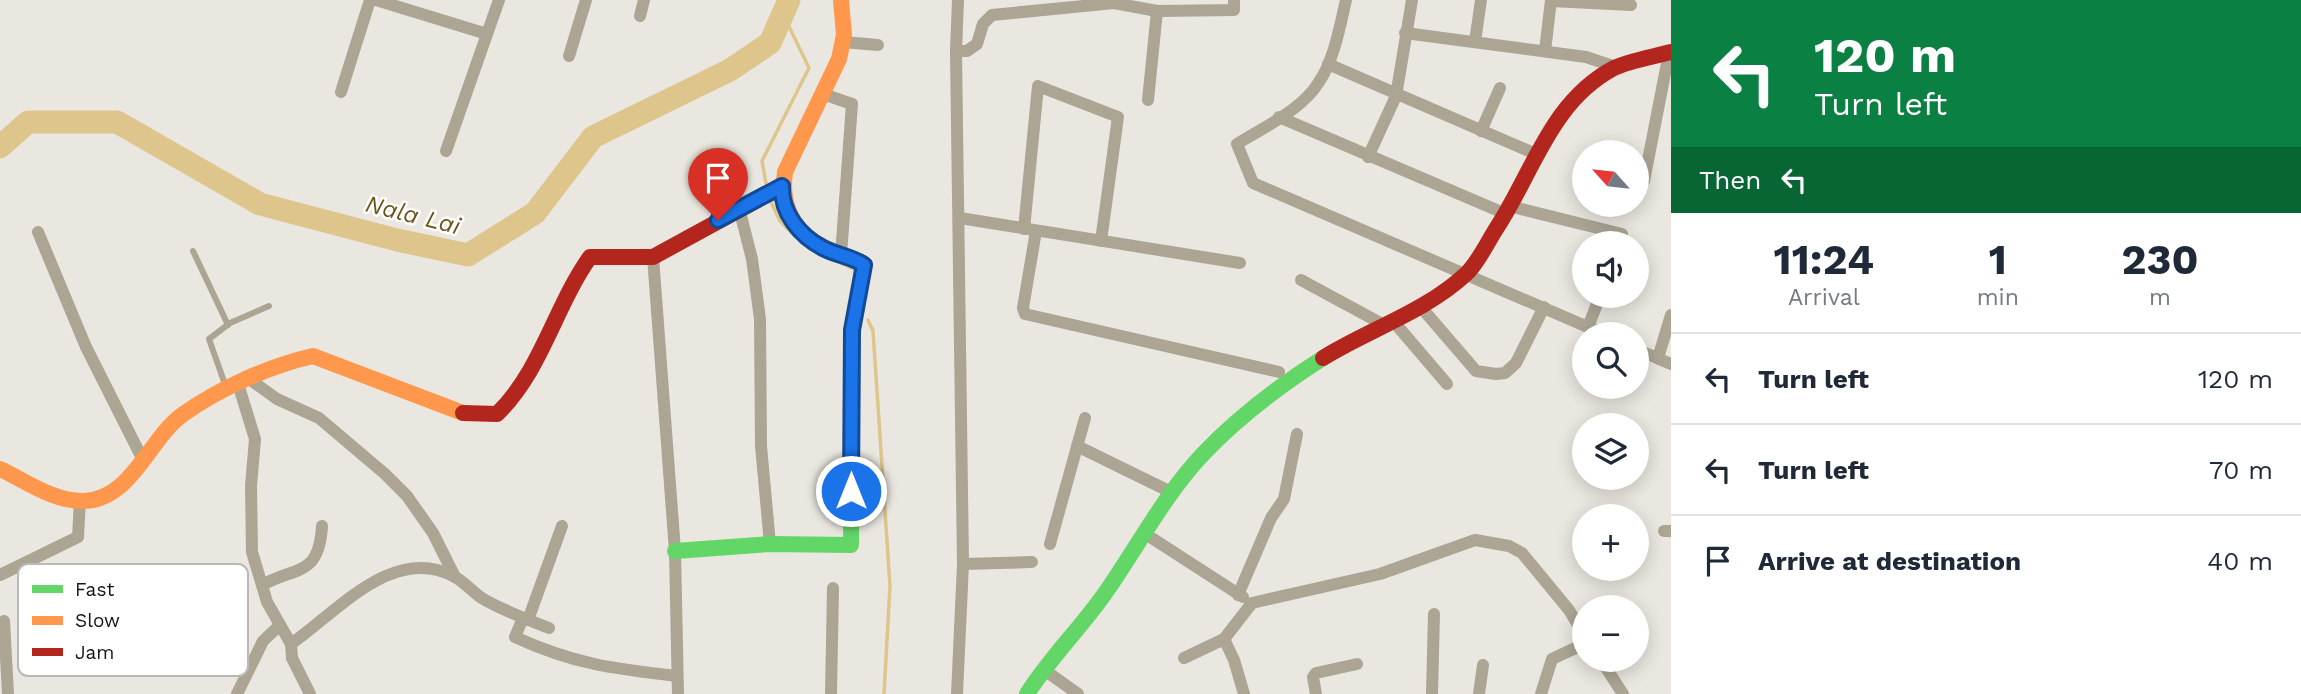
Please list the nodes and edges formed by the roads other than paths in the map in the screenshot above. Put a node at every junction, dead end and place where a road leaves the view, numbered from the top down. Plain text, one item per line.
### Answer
1 (370, 0) edge
2 (376, 0) edge
3 (499, 0) edge
4 (586, 0) edge
5 (644, 0) edge
6 (841, 0) edge
7 (958, 0) edge
8 (1234, 0) edge
9 (1412, 0) edge
10 (1480, 0) edge
11 (1341, 1) edge
12 (1551, 1) edge
13 (1119, 2) edge
14 (1631, 5) dead end
15 (1157, 10) junction
16 (640, 16) dead end
17 (1405, 33) junction
18 (487, 34) junction
19 (843, 42) junction
20 (1475, 42) junction
21 (878, 46) dead end
22 (956, 51) junction
23 (1545, 51) junction
24 (1670, 52) edge
25 (569, 56) dead end
26 (1328, 64) junction
27 (1616, 67) junction
28 (1500, 88) dead end
29 (1667, 91) edge
30 (341, 92) dead end
31 (824, 94) junction
32 (1396, 96) junction
33 (1148, 100) dead end
34 (1279, 117) junction
35 (1481, 131) junction
36 (446, 151) dead end
37 (1536, 154) junction
38 (1368, 158) junction
39 (1649, 161) edge
40 (771, 192) junction
41 (739, 208) junction
42 (1508, 210) junction
43 (960, 218) junction
44 (1030, 230) junction
45 (1608, 231) edge
46 (38, 232) dead end
47 (1101, 241) junction
48 (193, 251) dead end
49 (841, 255) junction
50 (653, 257) junction
51 (1240, 263) dead end
52 (1467, 273) junction
53 (1301, 280) dead end
54 (269, 306) dead end
55 (1420, 306) junction
56 (1544, 307) junction
57 (1671, 315) edge
58 (1577, 322) edge
59 (1390, 324) junction
60 (228, 325) junction
61 (1649, 354) edge
62 (1658, 358) junction
63 (1671, 364) edge
64 (1279, 372) dead end
65 (1447, 384) dead end
66 (240, 386) junction
67 (1085, 418) dead end
68 (1297, 434) dead end
69 (1077, 446) junction
70 (142, 458) junction
71 (0, 469) edge
72 (1173, 493) junction
73 (80, 500) junction
74 (323, 526) dead end
75 (562, 526) dead end
76 (1144, 533) junction
77 (770, 544) junction
78 (1050, 544) dead end
79 (675, 551) junction
80 (1032, 562) dead end
81 (23, 564) edge
82 (963, 564) junction
83 (18, 566) edge
84 (0, 575) edge
85 (455, 577) junction
86 (262, 585) junction
87 (833, 588) dead end
88 (1238, 595) junction
89 (1252, 603) junction
90 (1434, 614) dead end
91 (1572, 615) edge
92 (526, 619) junction
93 (4, 621) dead end
94 (280, 625) junction
95 (550, 628) dead end
96 (1224, 639) junction
97 (291, 644) junction
98 (1572, 650) edge
99 (1184, 658) dead end
100 (1357, 664) dead end
101 (1483, 665) dead end
102 (1043, 669) junction
103 (248, 672) edge
104 (1609, 672) edge
105 (246, 676) edge
106 (677, 676) junction
107 (8, 694) edge
108 (237, 694) edge
109 (310, 694) edge
110 (678, 694) edge
111 (831, 694) edge
112 (957, 694) edge
113 (1027, 694) edge
114 (1078, 694) edge
115 (1244, 694) edge
116 (1316, 694) edge
117 (1432, 694) edge
118 (1479, 694) edge
119 (1541, 694) edge
120 (1623, 694) edge

1 - 30 street
2 - 18 street
3 - 18 street
4 - 25 street
5 - 16 street
6 - 19 street
7 - 22 street
8 - 15 street
9 - 17 street
10 - 20 street
11 - 26 street
12 - 14 street
12 - 23 street
13 - 15 street
13 - 22 street
15 - 33 street
17 - 20 street
17 - 32 street
18 - 36 street
19 - 21 street
19 - 31 street
20 - 23 street
22 - 43 street
23 - 27 street
24 - 27 street
24 - 29 street
26 - 32 street
26 - 34 street
27 - 37 street
28 - 35 street
29 - 39 street
31 - 40 street
31 - 49 street
32 - 35 street
32 - 38 street
34 - 38 street
34 - 52 street
35 - 37 street
37 - 42 street
38 - 42 street
40 - 41 street
40 - 49 street
41 - 50 street
41 - 77 street
42 - 45 street
42 - 52 street
43 - 44 street
43 - 82 street
44 - 47 street
44 - 47 street
44 - 64 street
46 - 70 street
47 - 51 street
48 - 60 lane
49 - 77 street
50 - 66 street
50 - 79 street
52 - 55 street
52 - 56 street
53 - 59 street
54 - 60 lane
55 - 56 street
55 - 59 street
56 - 58 street
57 - 62 street
59 - 65 street
59 - 72 street
60 - 66 lane
61 - 62 street
62 - 63 street
66 - 70 street
66 - 85 street
66 - 86 street
67 - 69 street
68 - 88 street
69 - 72 street
69 - 78 street
70 - 73 street
71 - 73 street
72 - 76 street
73 - 81 street
74 - 86 street
75 - 92 street
76 - 88 street
76 - 102 street
77 - 79 street
79 - 106 street
80 - 82 street
82 - 112 street
83 - 84 street
85 - 92 street
85 - 97 street
86 - 94 street
87 - 111 street
88 - 89 street
89 - 91 street
89 - 96 street
90 - 117 street
92 - 95 street
92 - 106 street
93 - 107 street
94 - 97 street
94 - 103 street
96 - 99 street
96 - 115 street
97 - 109 street
98 - 119 street
100 - 116 street
101 - 118 street
102 - 113 street
102 - 114 street
104 - 120 street
105 - 108 street
106 - 110 street

